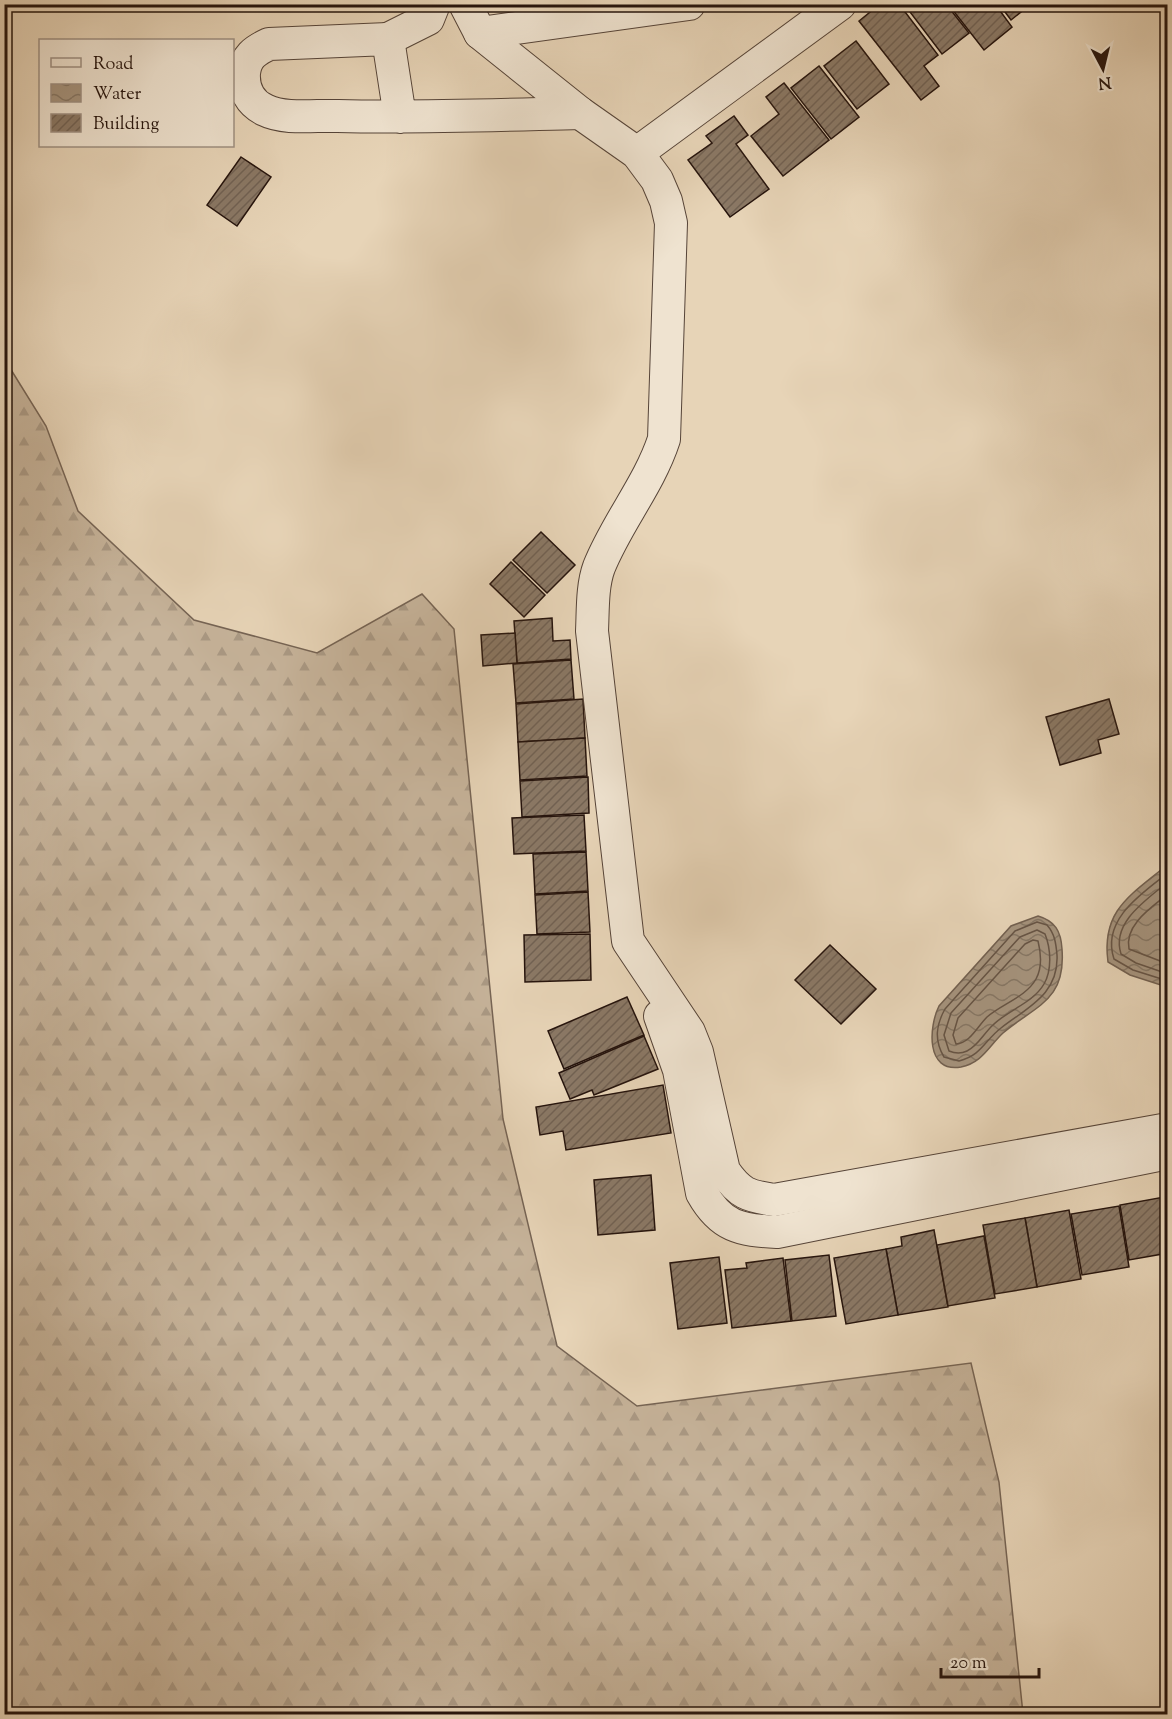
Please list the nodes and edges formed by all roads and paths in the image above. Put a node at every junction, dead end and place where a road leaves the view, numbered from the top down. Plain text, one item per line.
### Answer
1 (434, 4) edge
2 (465, 4) edge
3 (689, 4) edge
4 (824, 9) edge
5 (480, 33) junction
6 (388, 39) junction
7 (580, 113) junction
8 (400, 117) junction
9 (637, 153) junction
10 (628, 941) junction
11 (1167, 1129) edge
12 (1167, 1153) edge

1 - 6 lane
2 - 5 lane
3 - 5 lane
4 - 9 lane
5 - 7 lane
6 - 8 lane
6 - 8 lane
7 - 8 lane
7 - 9 lane
9 - 10 lane
10 - 11 lane
10 - 12 lane

